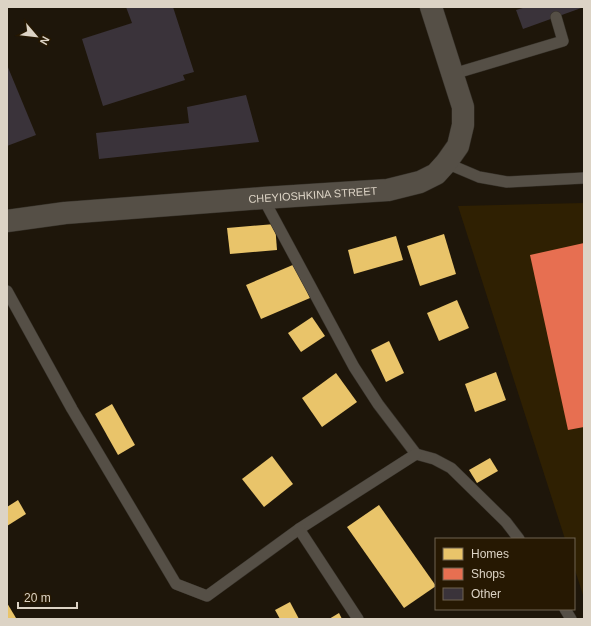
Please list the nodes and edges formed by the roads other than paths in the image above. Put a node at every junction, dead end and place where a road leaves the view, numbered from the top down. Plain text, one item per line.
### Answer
1 (431, 7) edge
2 (556, 17) dead end
3 (453, 74) junction
4 (446, 163) junction
5 (584, 178) edge
6 (263, 198) junction
7 (7, 221) edge
8 (7, 291) edge
9 (416, 454) junction
10 (299, 530) junction
11 (518, 538) edge
12 (566, 610) edge
13 (358, 619) edge
14 (571, 619) edge

1 - 3 street, CHEYIOSHKINA STREET
2 - 3 lane
3 - 4 street, CHEYIOSHKINA STREET
4 - 5 lane
4 - 6 street, CHEYIOSHKINA STREET
6 - 7 street, CHEYIOSHKINA STREET
6 - 9 lane
8 - 10 lane
9 - 10 lane
9 - 11 lane
10 - 13 lane
12 - 14 lane

